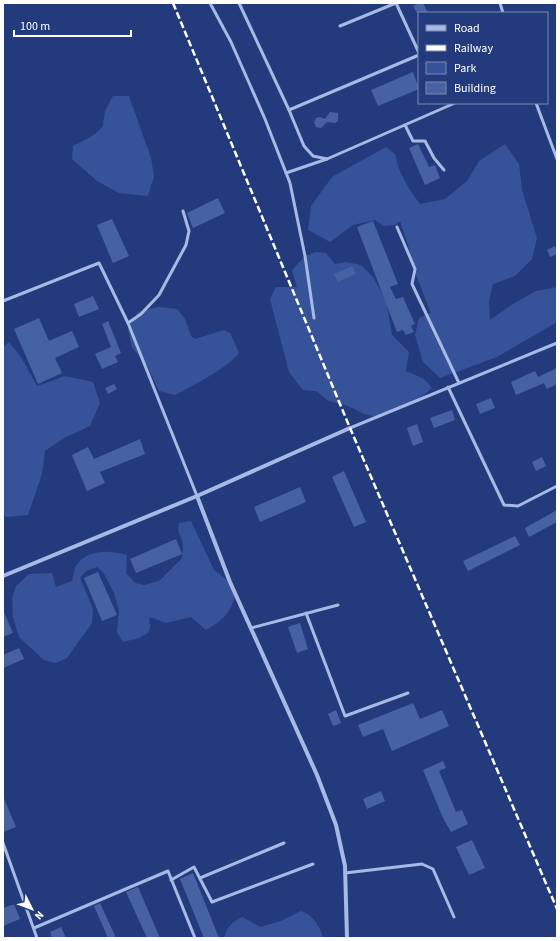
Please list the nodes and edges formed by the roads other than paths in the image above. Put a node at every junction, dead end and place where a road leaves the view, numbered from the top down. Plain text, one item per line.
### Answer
1 (210, 3) edge
2 (239, 3) edge
3 (396, 3) edge
4 (340, 26) dead end
5 (418, 52) edge
6 (418, 54) edge
7 (536, 104) edge
8 (447, 105) edge
9 (290, 110) junction
10 (405, 125) junction
11 (327, 159) junction
12 (557, 159) edge
13 (444, 170) dead end
14 (286, 173) junction
15 (183, 211) dead end
16 (397, 227) dead end
17 (3, 301) edge
18 (314, 318) dead end
19 (128, 323) junction
20 (557, 343) edge
21 (459, 383) junction
22 (448, 387) junction
23 (350, 428) joint
24 (557, 486) edge
25 (197, 496) junction
26 (3, 576) edge
27 (338, 604) dead end
28 (306, 613) junction
29 (251, 628) junction
30 (408, 693) dead end
31 (284, 843) dead end
32 (3, 844) edge
33 (313, 864) dead end
34 (346, 873) junction
35 (200, 878) junction
36 (171, 880) junction
37 (454, 917) dead end
38 (34, 928) junction
39 (37, 938) edge
40 (195, 938) edge
41 (347, 938) edge

1 - 14 lane
2 - 9 lane
3 - 4 lane
3 - 5 lane
6 - 9 lane
7 - 12 lane
8 - 10 lane
9 - 11 lane
10 - 11 lane
10 - 13 lane
11 - 14 lane
14 - 18 lane
15 - 19 lane
16 - 21 lane
17 - 19 lane
19 - 25 lane
20 - 21 lane
21 - 22 lane
22 - 23 lane
22 - 24 lane
23 - 25 street
25 - 26 street
25 - 29 street
27 - 28 lane
28 - 29 lane
28 - 30 lane
29 - 34 street
31 - 35 lane
32 - 38 lane
33 - 35 lane
34 - 37 lane
34 - 41 street
35 - 36 lane
36 - 38 lane
36 - 40 lane
38 - 39 lane

